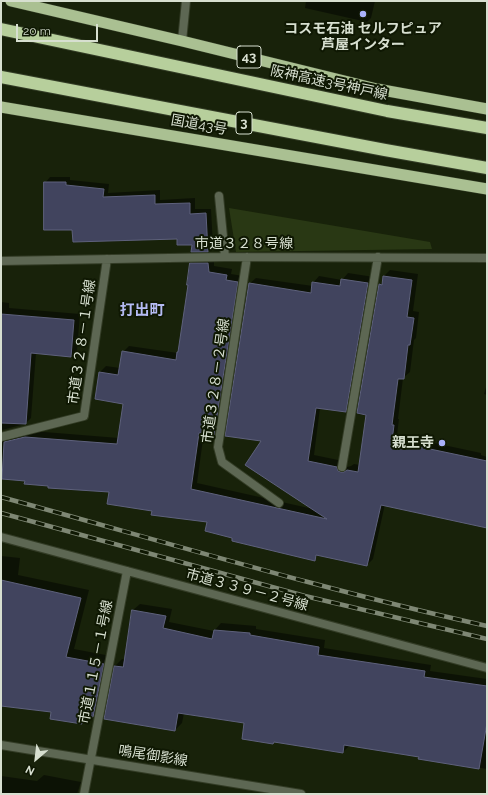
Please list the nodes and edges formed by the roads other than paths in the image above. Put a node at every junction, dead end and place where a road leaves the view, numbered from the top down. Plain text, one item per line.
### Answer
1 (11, 1) edge
2 (186, 1) edge
3 (1, 30) edge
4 (182, 41) junction
5 (1, 77) edge
6 (1, 107) edge
7 (487, 109) edge
8 (487, 128) edge
9 (487, 168) edge
10 (487, 189) edge
11 (219, 196) dead end
12 (225, 257) junction
13 (247, 257) junction
14 (378, 257) junction
15 (487, 258) edge
16 (107, 259) junction
17 (1, 261) edge
18 (1, 437) edge
19 (342, 467) dead end
20 (279, 503) dead end
21 (1, 537) edge
22 (127, 571) junction
23 (487, 668) edge
24 (1, 745) edge
25 (90, 759) junction
26 (84, 794) edge
27 (301, 794) edge

1 - 4 highway, 43
2 - 4 street
3 - 8 highway, 阪神高速3号神戸線
4 - 7 highway, 43
5 - 9 highway, 3
6 - 10 highway, 国道43号
11 - 12 street
12 - 13 street, 市道３２８号線
12 - 16 street, 市道３２８号線
13 - 14 street, 市道３２８号線
13 - 20 street, 市道３２８－２号線
14 - 15 street, 市道３２８号線
14 - 19 street
16 - 17 street, 市道３２８号線
16 - 18 street, 市道３２８－１号線
21 - 22 street, 市道３３９－２号線
22 - 23 street, 市道３３９－２号線
22 - 25 street, 市道１１５－１号線
24 - 25 street, 鳴尾御影線
25 - 26 street, 市道１１５－１号線
25 - 27 street, 鳴尾御影線

